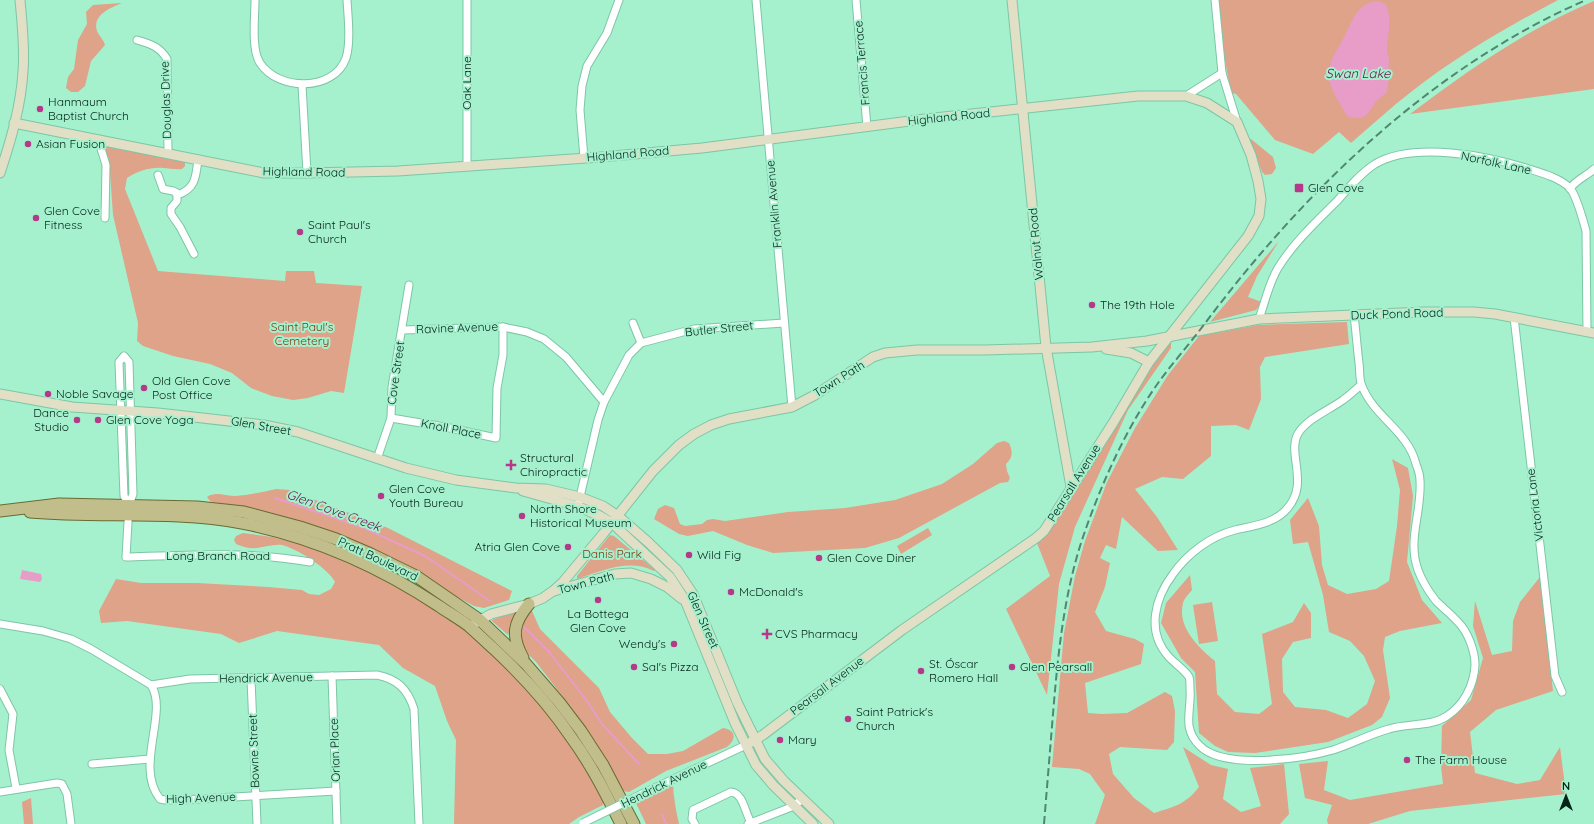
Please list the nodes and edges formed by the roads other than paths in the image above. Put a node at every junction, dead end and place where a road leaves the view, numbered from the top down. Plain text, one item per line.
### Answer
1 (20, 0) edge
2 (255, 0) edge
3 (348, 0) edge
4 (467, 0) edge
5 (619, 0) edge
6 (756, 0) edge
7 (856, 0) edge
8 (1012, 0) edge
9 (1215, 0) edge
10 (137, 40) dead end
11 (1222, 73) junction
12 (302, 85) junction
13 (1186, 96) junction
14 (1023, 109) junction
15 (1237, 122) junction
16 (14, 123) junction
17 (867, 127) junction
18 (98, 139) junction
19 (768, 140) junction
20 (168, 153) junction
21 (584, 158) junction
22 (198, 159) junction
23 (467, 166) junction
24 (1594, 169) edge
25 (0, 173) edge
26 (158, 174) dead end
27 (307, 174) junction
28 (1570, 189) junction
29 (177, 195) junction
30 (105, 218) dead end
31 (194, 254) dead end
32 (409, 285) dead end
33 (1190, 307) junction
34 (1354, 315) junction
35 (1514, 317) junction
36 (1259, 319) junction
37 (633, 323) dead end
38 (784, 323) junction
39 (503, 326) junction
40 (402, 330) junction
41 (1197, 330) junction
42 (1591, 333) edge
43 (1168, 337) junction
44 (641, 343) junction
45 (1092, 347) junction
46 (1046, 348) junction
47 (1149, 362) junction
48 (1361, 385) junction
49 (0, 394) edge
50 (604, 402) junction
51 (792, 407) junction
52 (120, 410) junction
53 (131, 411) junction
54 (391, 418) junction
55 (377, 459) junction
56 (1071, 487) junction
57 (578, 502) junction
58 (129, 510) junction
59 (0, 511) edge
60 (615, 520) junction
61 (310, 562) dead end
62 (681, 575) junction
63 (670, 577) junction
64 (652, 579) junction
65 (553, 591) junction
66 (685, 600) junction
67 (529, 604) junction
68 (480, 620) junction
69 (0, 624) edge
70 (469, 627) junction
71 (708, 630) junction
72 (699, 634) junction
73 (526, 664) junction
74 (332, 676) junction
75 (251, 678) junction
76 (151, 685) junction
77 (0, 689) edge
78 (1562, 692) dead end
79 (755, 740) junction
80 (746, 745) junction
81 (150, 759) junction
82 (92, 764) dead end
83 (16, 788) junction
84 (336, 790) junction
85 (0, 792) edge
86 (256, 796) junction
87 (802, 799) junction
88 (794, 806) junction
89 (71, 824) edge
90 (257, 824) edge
91 (338, 824) edge
92 (419, 824) edge
93 (582, 824) edge
94 (621, 824) edge
95 (634, 824) edge
96 (695, 824) edge
97 (750, 824) edge
98 (814, 824) edge
99 (829, 824) edge

1 - 16 street
2 - 12 street
3 - 12 street
4 - 23 street, Oak Lane
5 - 21 street
6 - 19 street, Franklin Avenue
7 - 17 street, Francis Terrace
8 - 14 street, Walnut Road
9 - 11 street
10 - 20 street, Douglas Drive
11 - 13 street
11 - 15 street
12 - 27 street
13 - 14 street, Highland Road
13 - 15 street, Highland Road
14 - 17 street, Highland Road
14 - 46 street, Walnut Road
15 - 33 street, Pearsall Avenue
16 - 18 street, Highland Road
16 - 25 street
17 - 19 street, Highland Road
18 - 20 street, Highland Road
18 - 30 street
19 - 21 street, Highland Road
19 - 38 street, Franklin Avenue
20 - 22 street, Highland Road
21 - 23 street, Highland Road
22 - 27 street, Highland Road
22 - 29 street
23 - 27 street, Highland Road
24 - 28 street
26 - 29 street
28 - 36 street, Norfolk Lane
28 - 42 street
29 - 31 street
32 - 40 street, Cove Street
33 - 41 street
33 - 43 street, Pearsall Avenue
34 - 35 street, Duck Pond Road
34 - 36 street, Duck Pond Road
34 - 48 street
35 - 42 street, Duck Pond Road
35 - 78 street, Victoria Lane
36 - 41 street, Duck Pond Road
37 - 44 street
38 - 44 street, Butler Street
38 - 51 street, Franklin Avenue
39 - 40 street, Ravine Avenue
39 - 50 street, Ravine Avenue
39 - 54 street, Knoll Place
40 - 54 street, Cove Street
41 - 43 street, Town Path
43 - 45 street, Town Path
43 - 47 street, Pearsall Avenue
44 - 50 street
45 - 46 street, Town Path
45 - 47 street
46 - 51 street, Town Path
46 - 56 street, Walnut Road
47 - 56 street, Pearsall Avenue
48 - 48 street
49 - 52 street, Glen Street
50 - 57 street
51 - 60 street, Town Path
52 - 53 street, Glen Street
52 - 53 street
52 - 58 street
53 - 55 street, Glen Street
53 - 58 street
54 - 55 street, Cove Street
55 - 57 street, Glen Street
56 - 79 street, Pearsall Avenue
57 - 60 street, Glen Street
58 - 59 main road, Pratt Boulevard
58 - 61 street, Long Branch Road
58 - 68 main road, Pratt Boulevard
58 - 70 main road, Pratt Boulevard
60 - 62 street, Glen Street
60 - 63 street, Glen Street
60 - 65 street, Town Path
62 - 63 street
62 - 71 street, Glen Street
63 - 64 street
63 - 66 street, Glen Street
64 - 65 street, Town Path
64 - 66 street, Town Path
65 - 67 street, Town Path
66 - 72 street, Glen Street
67 - 68 street, Town Path
67 - 73 main road
68 - 70 street, Town Path
68 - 73 main road, Pratt Boulevard
69 - 76 street
70 - 94 main road, Pratt Boulevard
71 - 72 street
71 - 79 street, Glen Street
72 - 80 street, Glen Street
73 - 95 main road, Pratt Boulevard
74 - 75 street, Hendrick Avenue
74 - 84 street, Orian Place
74 - 92 street, Hendrick Avenue
75 - 76 street, Hendrick Avenue
75 - 86 street, Bowne Street
76 - 81 street, High Avenue
77 - 83 street
79 - 80 street, Pearsall Avenue
79 - 87 street, Glen Street
80 - 88 street, Glen Street
80 - 93 street, Hendrick Avenue, bridge
81 - 82 street
81 - 86 street, High Avenue
83 - 85 street
83 - 89 street
84 - 86 street, High Avenue
84 - 91 street, Orian Place
86 - 90 street, Bowne Street
87 - 88 street
87 - 99 street, Glen Street
88 - 97 street
88 - 98 street, Glen Street
96 - 97 street

